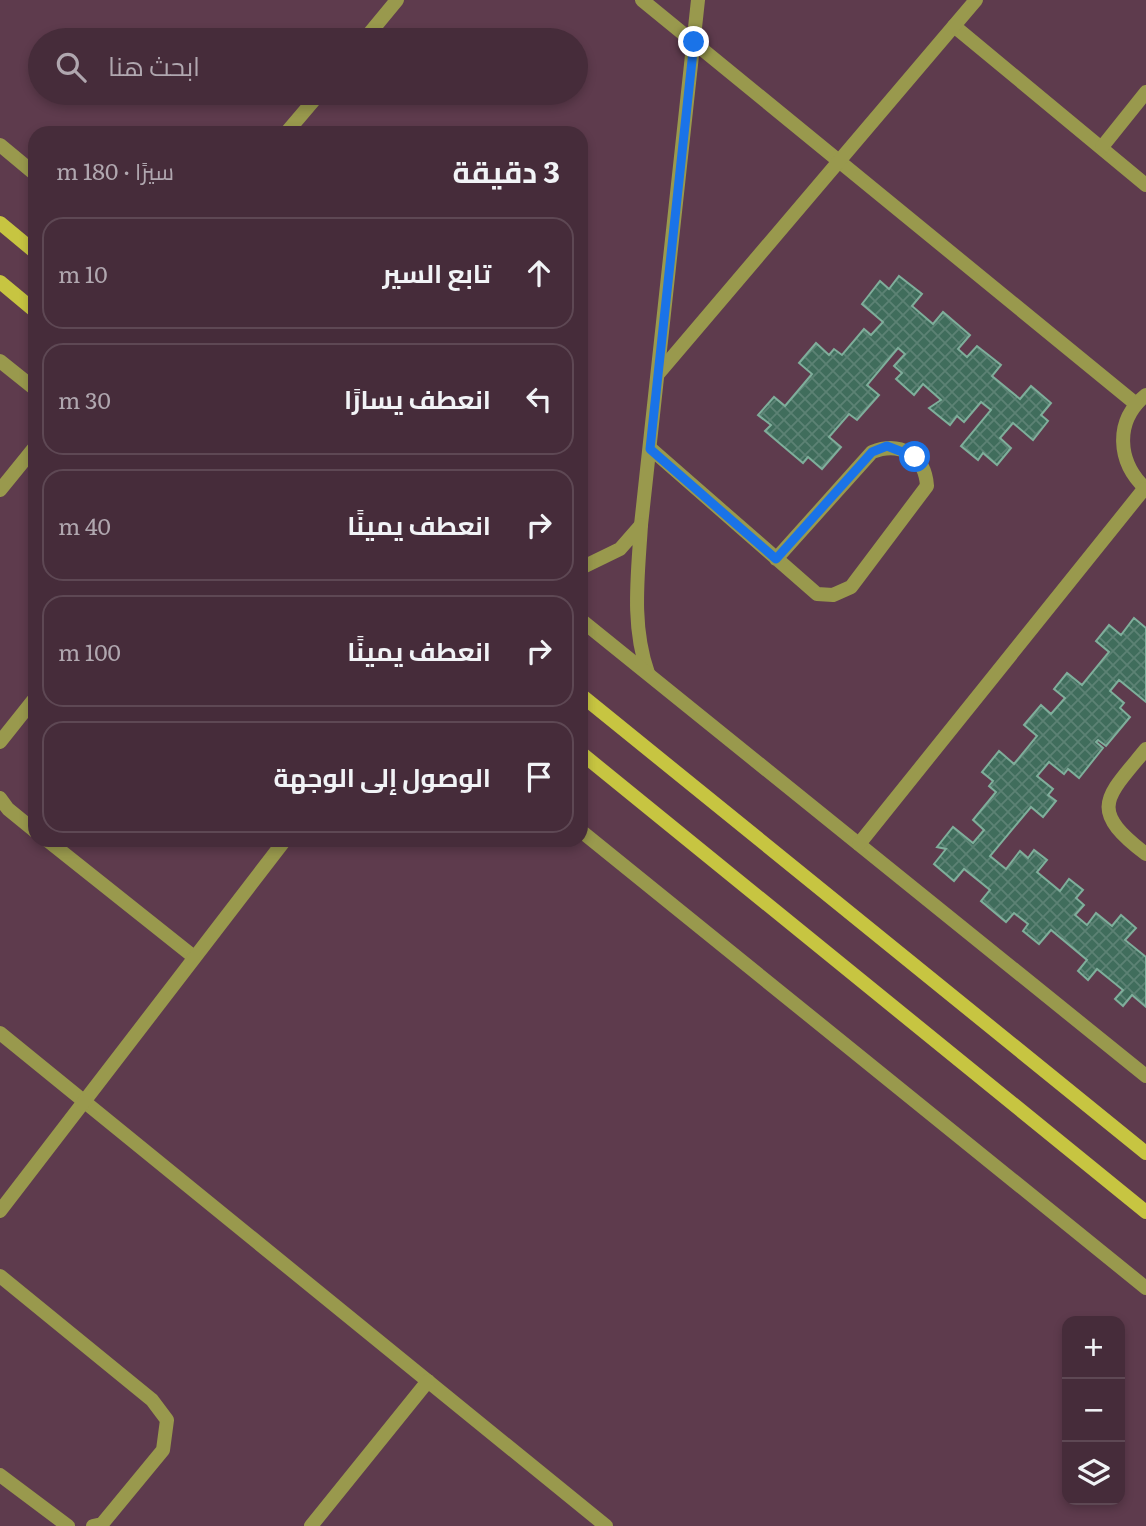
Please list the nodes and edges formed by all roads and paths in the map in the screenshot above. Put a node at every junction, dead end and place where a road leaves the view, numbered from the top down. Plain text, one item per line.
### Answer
1 (397, 0) edge
2 (642, 0) edge
3 (698, 0) edge
4 (975, 0) edge
5 (954, 26) junction
6 (373, 28) edge
7 (694, 42) junction
8 (1146, 92) edge
9 (310, 105) edge
10 (292, 126) edge
11 (0, 145) edge
12 (1102, 147) junction
13 (838, 161) junction
14 (28, 168) edge
15 (1146, 185) edge
16 (0, 223) edge
17 (28, 246) edge
18 (0, 282) edge
19 (28, 305) edge
20 (0, 361) edge
21 (658, 374) junction
22 (28, 383) edge
23 (1141, 399) edge
24 (650, 449) junction
25 (28, 456) edge
26 (1145, 489) edge
27 (0, 490) edge
28 (641, 525) junction
29 (776, 559) junction
30 (588, 565) edge
31 (588, 626) edge
32 (648, 675) junction
33 (588, 701) edge
34 (28, 707) edge
35 (0, 742) edge
36 (1146, 749) edge
37 (588, 760) edge
38 (0, 798) edge
39 (28, 825) edge
40 (588, 837) edge
41 (859, 844) junction
42 (56, 847) edge
43 (280, 847) edge
44 (1146, 854) edge
45 (194, 957) junction
46 (0, 1033) edge
47 (1146, 1076) edge
48 (84, 1099) junction
49 (1146, 1153) edge
50 (0, 1211) edge
51 (1146, 1212) edge
52 (0, 1276) edge
53 (1146, 1288) edge
54 (428, 1381) junction
55 (0, 1475) edge
56 (68, 1526) edge
57 (93, 1526) edge
58 (311, 1526) edge
59 (606, 1526) edge

1 - 6 street
2 - 7 street
3 - 7 street
4 - 5 street
5 - 12 street
5 - 13 street
7 - 13 street
7 - 21 street
8 - 12 street
9 - 10 street
11 - 14 street
12 - 15 street
13 - 21 street
13 - 23 street
16 - 17 street
18 - 19 street
20 - 22 street
21 - 24 street
23 - 26 street
24 - 28 street
24 - 29 street
25 - 27 street
26 - 41 street
28 - 30 street
28 - 32 street
29 - 29 street
31 - 32 street
32 - 41 street
33 - 49 street
34 - 35 street
36 - 44 street
37 - 51 street
38 - 39 street
40 - 53 street
41 - 47 street
42 - 45 street
43 - 45 street
45 - 48 street
46 - 48 street
48 - 50 street
48 - 54 street
52 - 57 street
54 - 58 street
54 - 59 street
55 - 56 street

